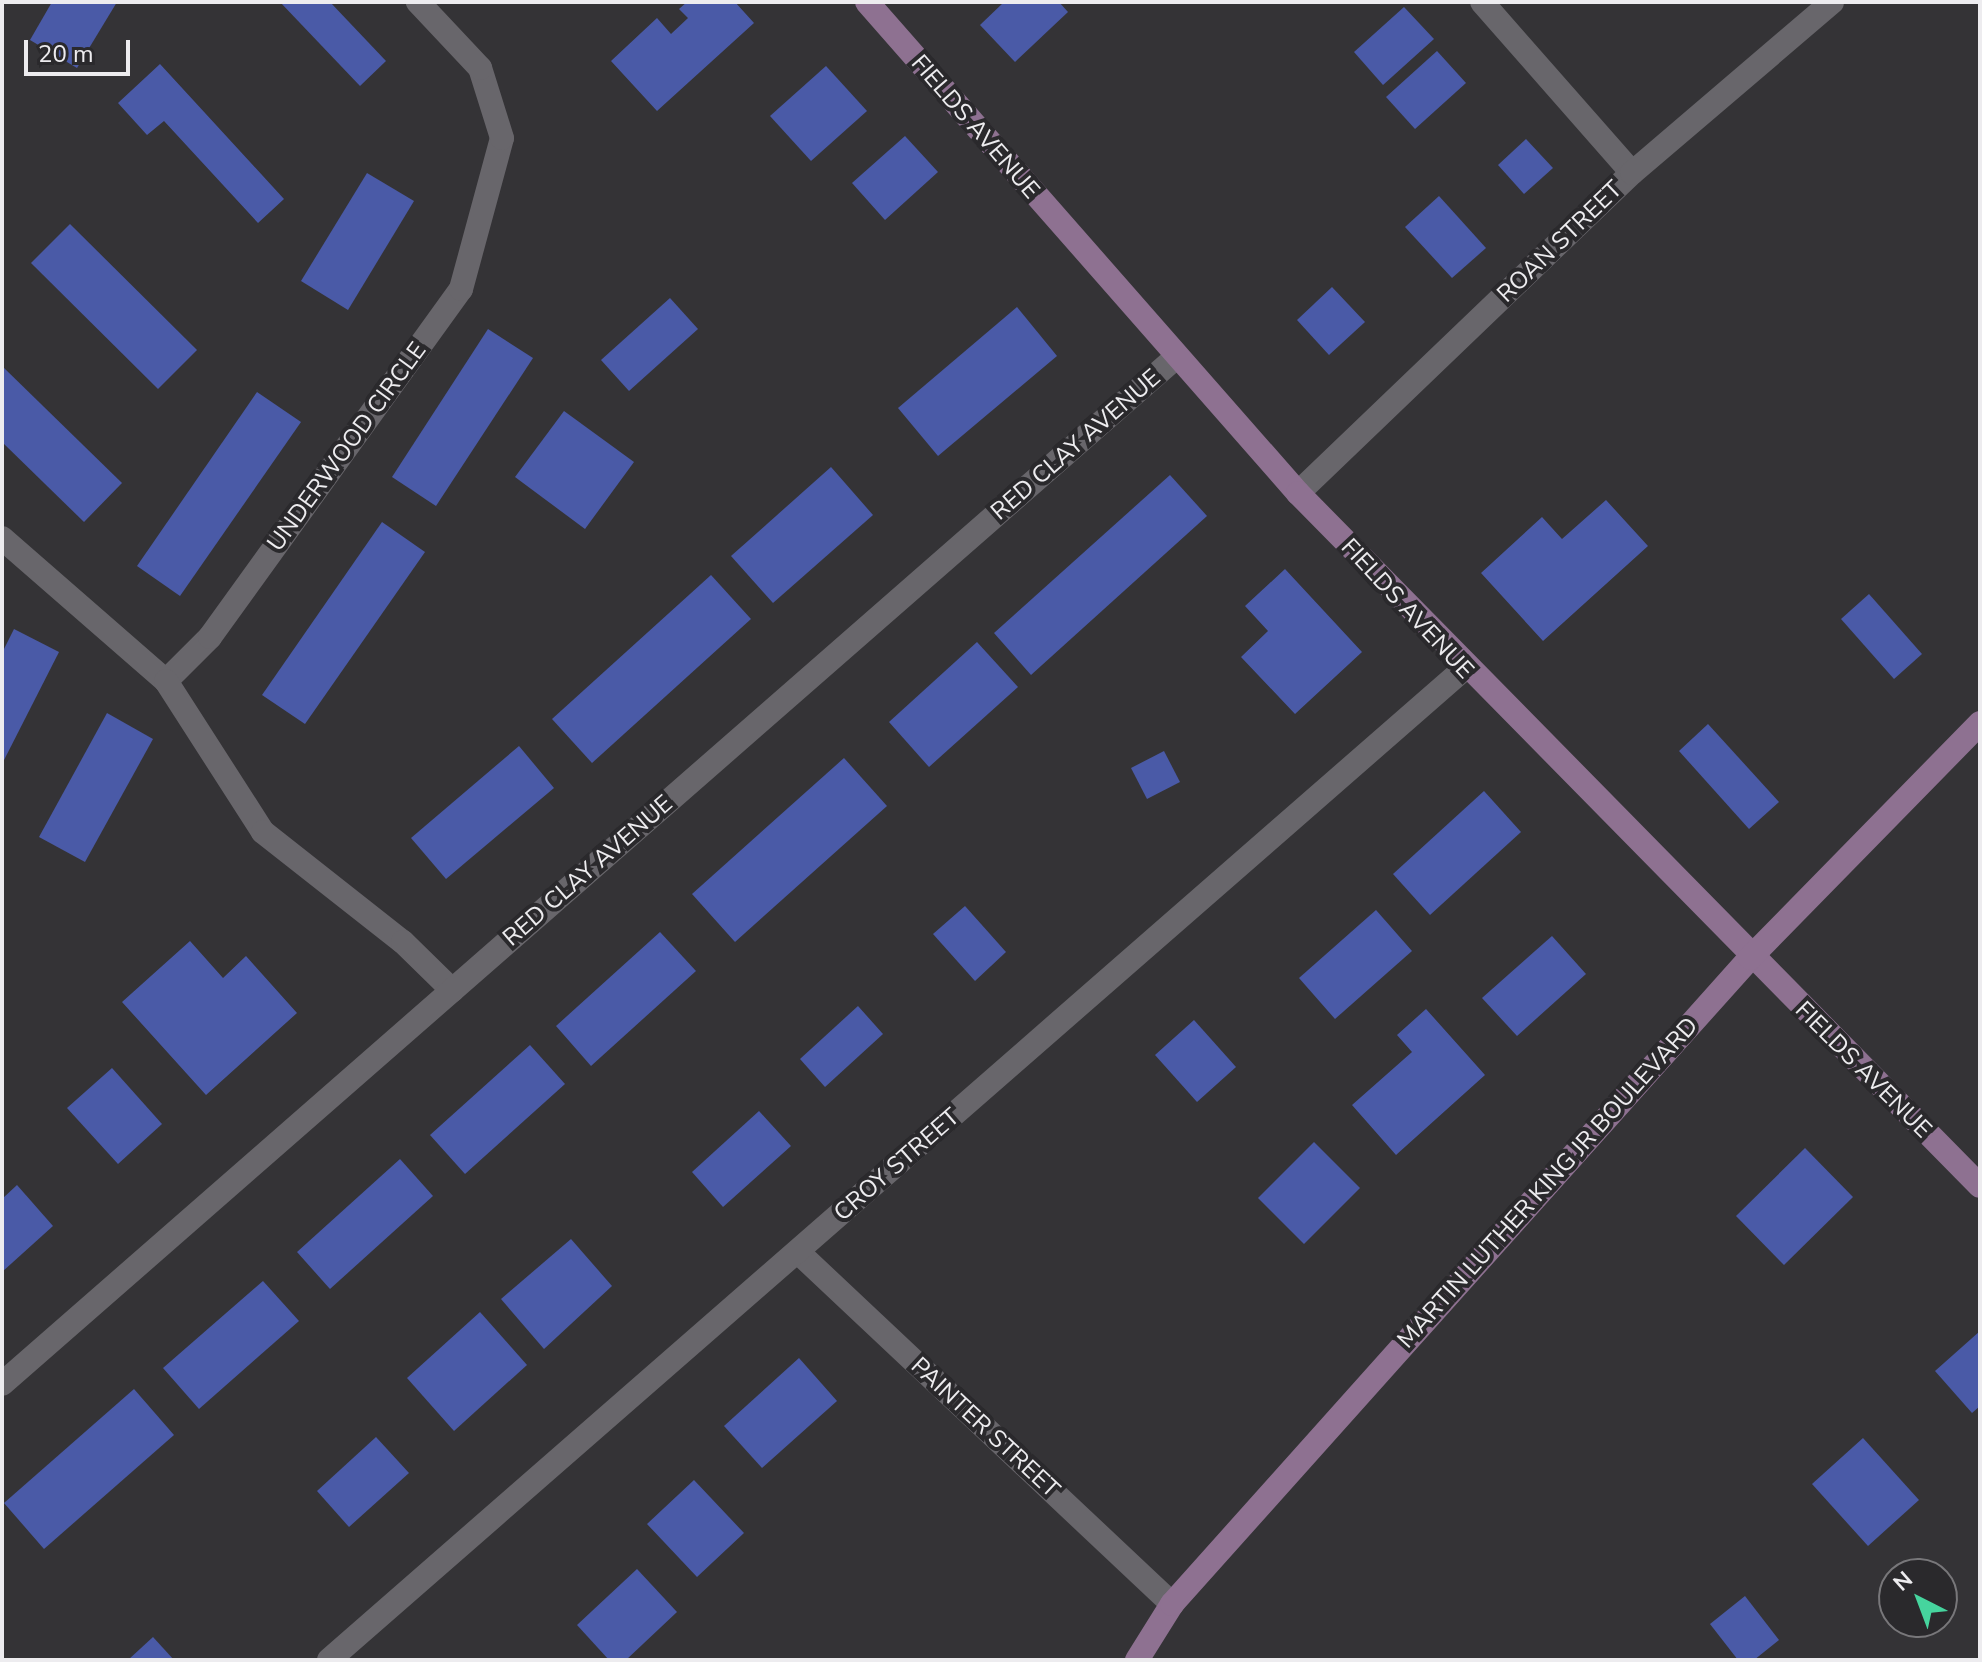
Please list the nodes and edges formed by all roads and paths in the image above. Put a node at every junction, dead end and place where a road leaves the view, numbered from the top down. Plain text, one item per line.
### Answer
1 (418, 2) edge
2 (867, 2) edge
3 (1482, 2) edge
4 (1832, 2) edge
5 (1632, 173) junction
6 (1174, 359) junction
7 (1298, 493) junction
8 (2, 538) edge
9 (1464, 669) junction
10 (166, 681) junction
11 (1980, 723) edge
12 (1750, 958) junction
13 (452, 990) junction
14 (1980, 1186) edge
15 (798, 1252) junction
16 (2, 1384) edge
17 (1172, 1604) junction
18 (329, 1660) edge
19 (1137, 1660) edge

1 - 10 street, UNDERWOOD CIRCLE
2 - 6 street, FIELDS AVENUE
3 - 5 street
4 - 5 street, ROAN STREET
5 - 7 street, ROAN STREET
6 - 7 street, FIELDS AVENUE
6 - 13 street, RED CLAY AVENUE
7 - 9 street, FIELDS AVENUE
8 - 10 street
9 - 12 street, FIELDS AVENUE
9 - 15 street, CROY STREET
10 - 13 street
11 - 12 street, MARTIN LUTHER KING JR BOULEVARD
12 - 14 street, FIELDS AVENUE
12 - 17 street, MARTIN LUTHER KING JR BOULEVARD
13 - 16 street, RED CLAY AVENUE
15 - 17 street, PAINTER STREET
15 - 18 street, CROY STREET
17 - 19 street, MARTIN LUTHER KING JR BOULEVARD

